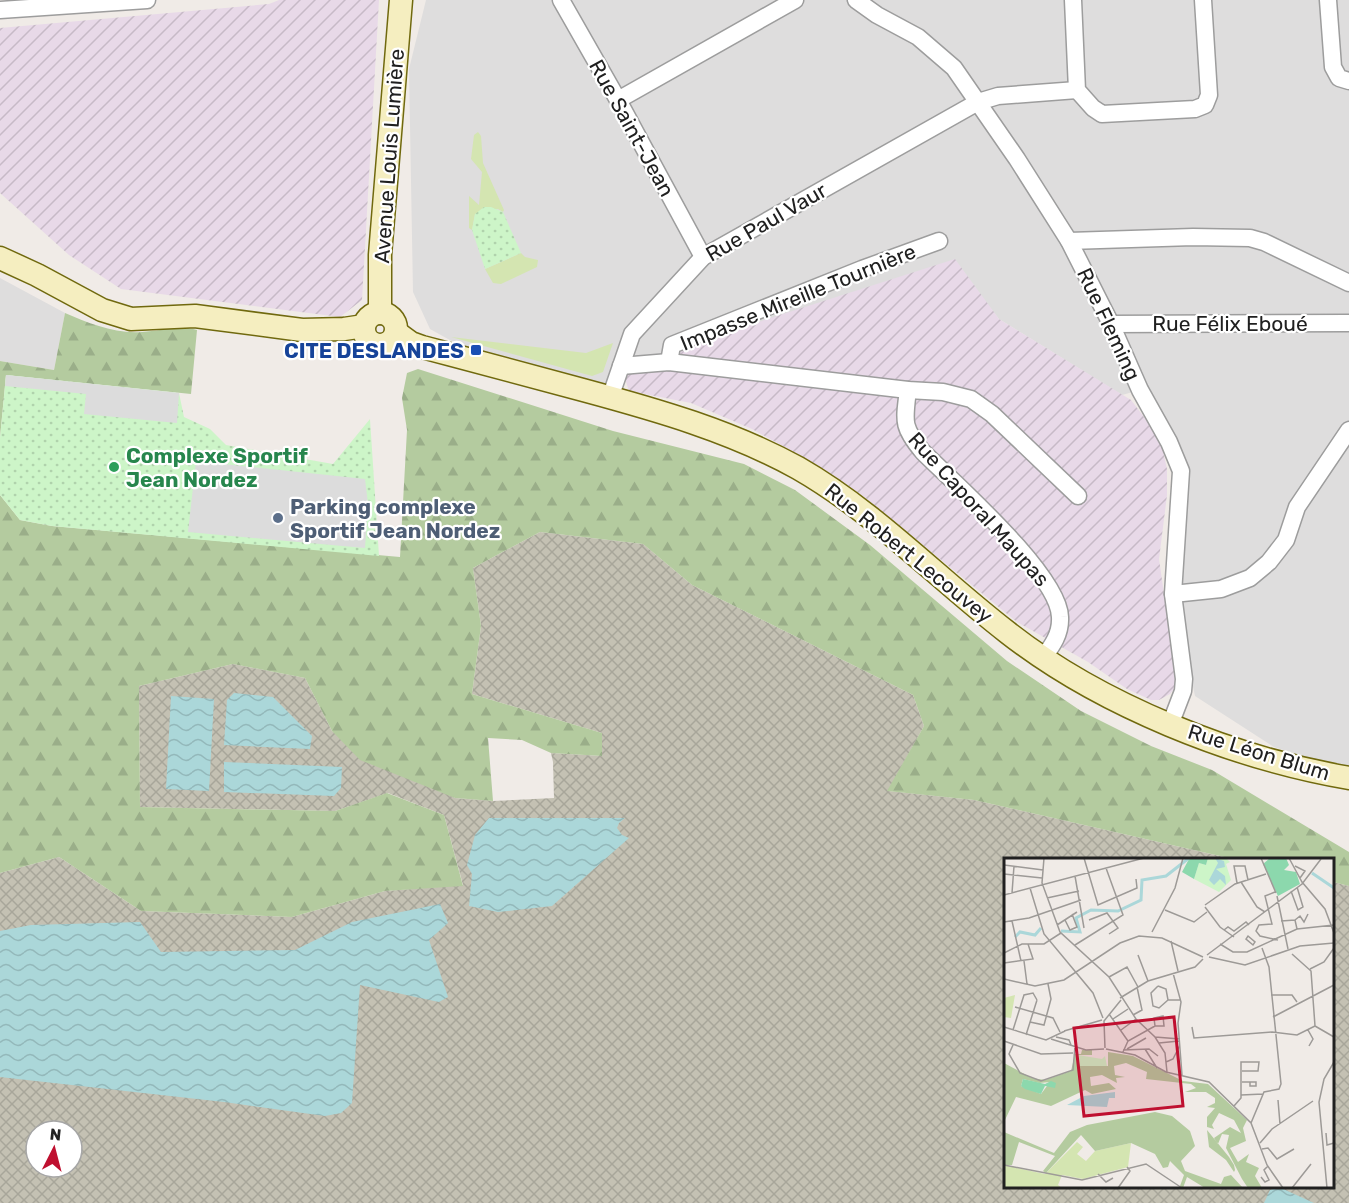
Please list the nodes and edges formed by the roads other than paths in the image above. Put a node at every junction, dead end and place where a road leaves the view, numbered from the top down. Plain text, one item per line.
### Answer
1 (147, 0) edge
2 (401, 0) edge
3 (561, 0) edge
4 (795, 0) edge
5 (856, 0) edge
6 (1073, 0) edge
7 (1203, 0) edge
8 (1328, 0) edge
9 (0, 10) edge
10 (1349, 81) edge
11 (1077, 90) junction
12 (618, 100) junction
13 (978, 102) junction
14 (939, 241) dead end
15 (1070, 241) junction
16 (703, 256) junction
17 (0, 258) edge
18 (1349, 283) edge
19 (372, 319) junction
20 (1349, 323) edge
21 (1111, 324) junction
22 (669, 362) junction
23 (621, 366) junction
24 (908, 390) junction
25 (610, 398) junction
26 (1349, 430) edge
27 (1078, 496) dead end
28 (1173, 594) junction
29 (1042, 658) junction
30 (1170, 725) junction
31 (1349, 778) edge

1 - 9 street
2 - 19 street, Avenue Louis Lumière
3 - 12 street, Rue Saint-Jean
4 - 12 street
5 - 13 street, Rue Fleming
6 - 11 street
7 - 11 street
8 - 10 street
11 - 13 street, Rue Paul Vaur
12 - 16 street, Rue Saint-Jean
13 - 15 street, Rue Fleming
13 - 16 street, Rue Paul Vaur
14 - 22 street, Impasse Mireille Tournière
15 - 18 street
15 - 21 street, Rue Fleming
16 - 23 street, Rue Paul Vaur
17 - 19 street
19 - 25 street, Rue Robert Lecouvey
20 - 21 street, Rue Félix Eboué
21 - 28 street, Rue Fleming
22 - 23 street
22 - 24 street
23 - 25 street, Rue Paul Vaur
24 - 27 street
24 - 29 street, Rue Caporal Maupas
25 - 29 street, Rue Robert Lecouvey
26 - 28 street
28 - 30 street, Rue Fleming
29 - 30 street, Rue Robert Lecouvey
30 - 31 street, Rue Léon Blum

